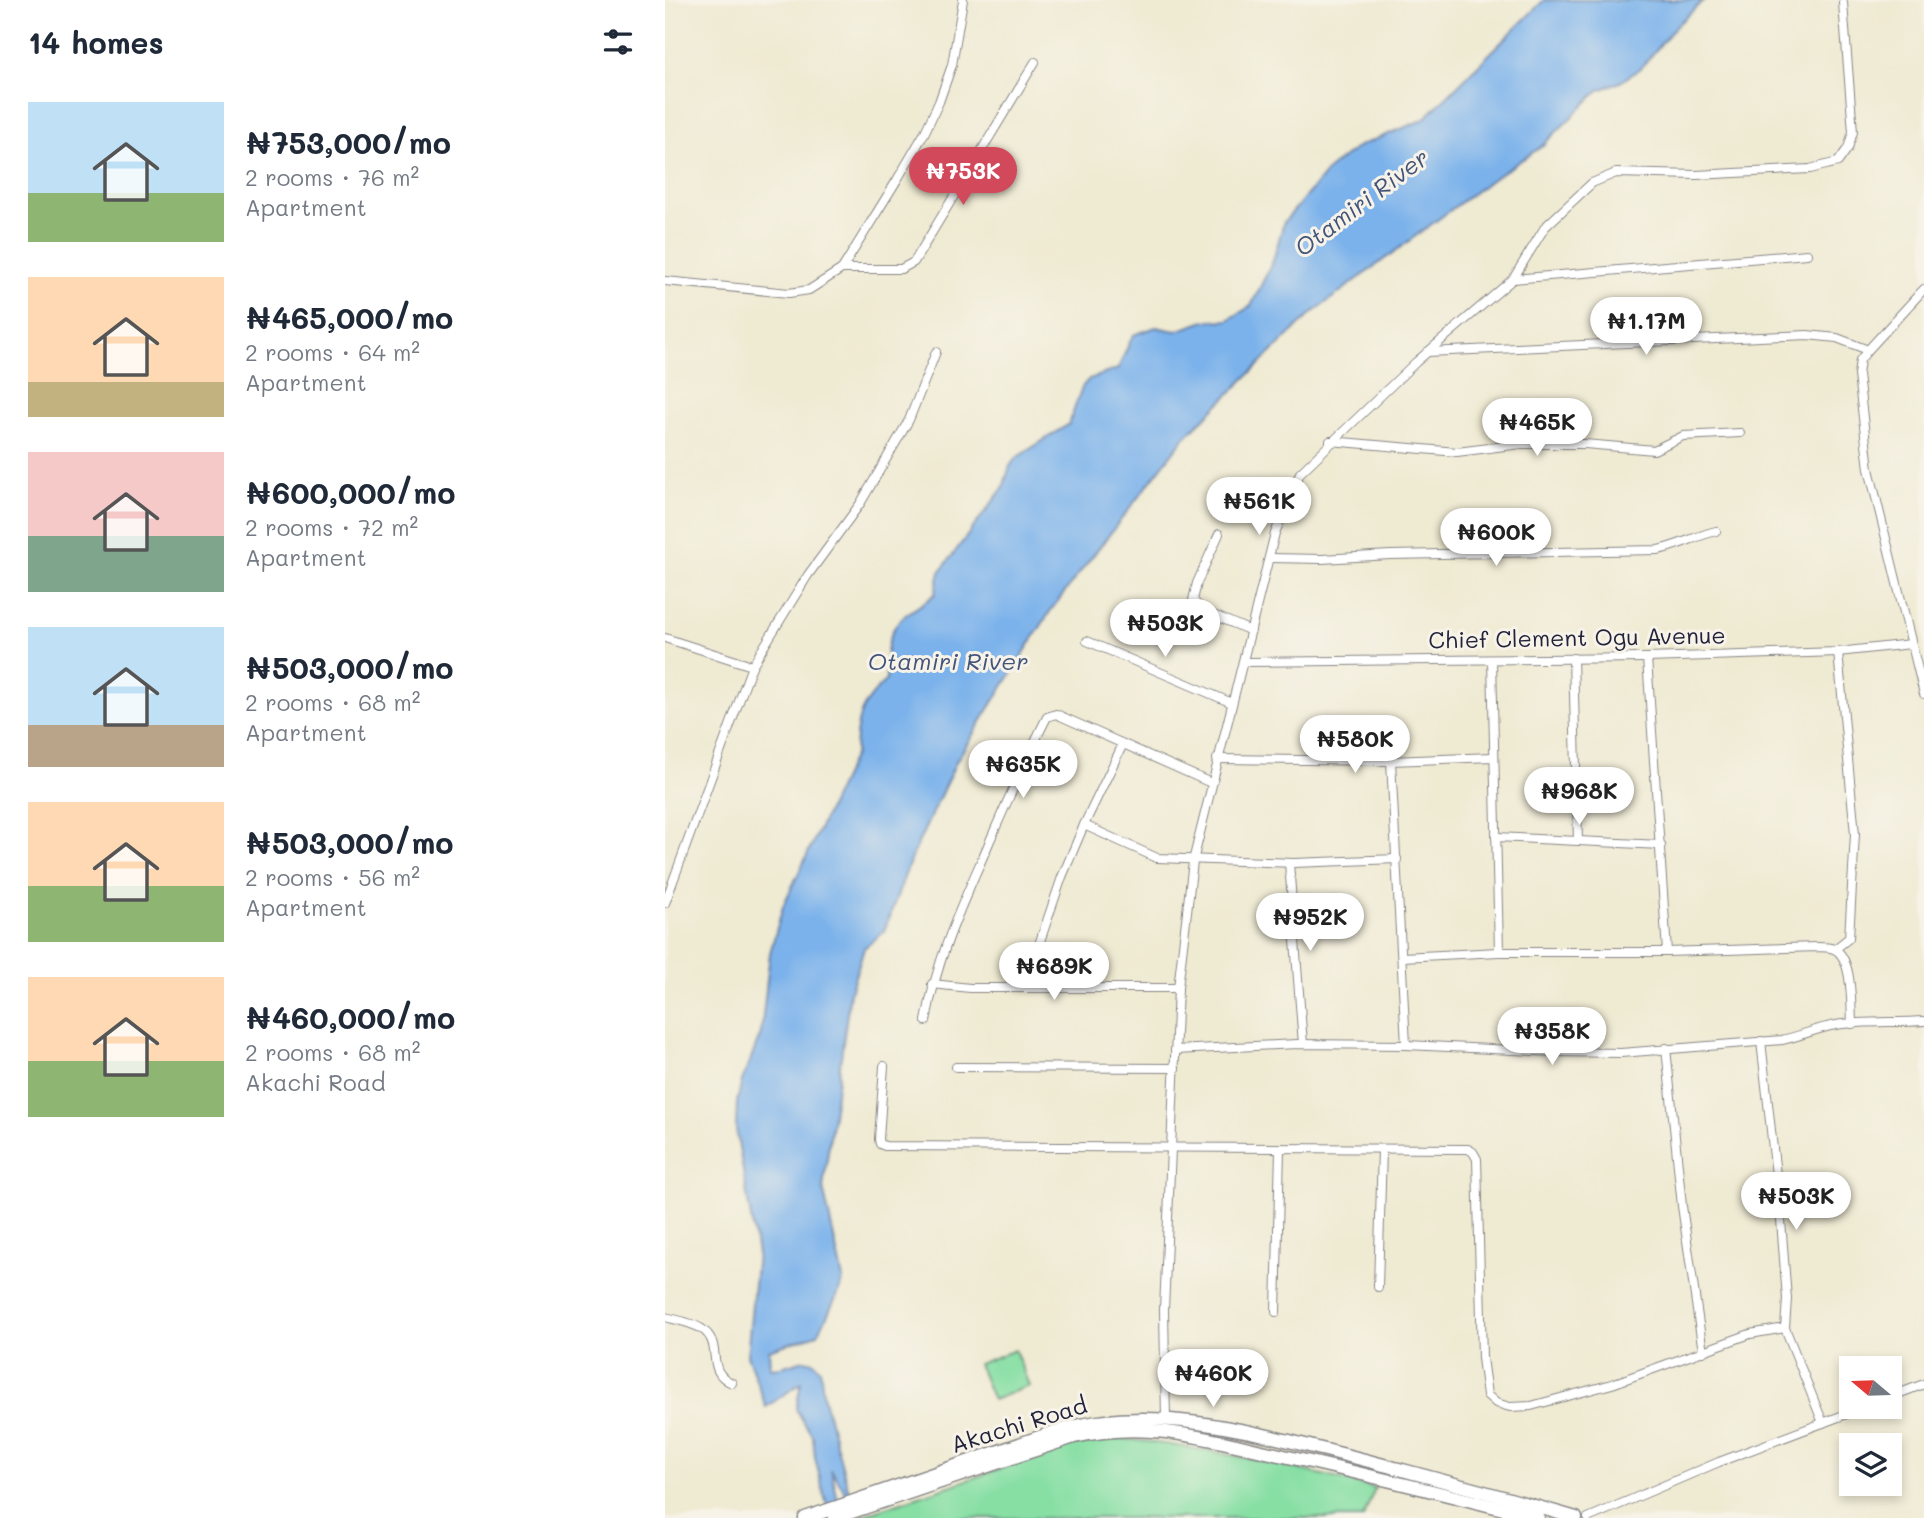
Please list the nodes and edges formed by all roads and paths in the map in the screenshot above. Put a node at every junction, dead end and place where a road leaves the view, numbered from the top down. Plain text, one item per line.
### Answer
1 (963, 0) edge
2 (1843, 3) dead end
3 (1035, 62) dead end
4 (1807, 254) dead end
5 (842, 268) junction
6 (1513, 279) junction
7 (665, 281) edge
8 (1924, 289) edge
9 (1868, 350) junction
10 (936, 352) dead end
11 (1427, 352) junction
12 (1740, 433) dead end
13 (1330, 442) junction
14 (1716, 531) dead end
15 (1219, 534) dead end
16 (1270, 558) junction
17 (1251, 631) junction
18 (665, 638) edge
19 (1087, 641) dead end
20 (1911, 644) junction
21 (1837, 652) junction
22 (1647, 658) junction
23 (1573, 659) junction
24 (1492, 660) junction
25 (1243, 662) junction
26 (752, 666) junction
27 (1924, 694) edge
28 (1232, 703) junction
29 (1123, 744) junction
30 (1493, 757) junction
31 (1217, 759) junction
32 (1391, 761) junction
33 (1211, 783) junction
34 (1084, 825) junction
35 (1496, 837) junction
36 (1578, 841) junction
37 (1661, 845) junction
38 (1397, 859) junction
39 (1193, 861) junction
40 (1289, 863) junction
41 (665, 903) edge
42 (1835, 949) junction
43 (1499, 952) junction
44 (1668, 952) junction
45 (1402, 957) junction
46 (932, 984) junction
47 (1024, 988) junction
48 (1178, 988) junction
49 (926, 1021) dead end
50 (1924, 1021) edge
51 (1852, 1024) junction
52 (1761, 1041) junction
53 (1303, 1044) junction
54 (1406, 1045) junction
55 (1666, 1048) junction
56 (1175, 1050) junction
57 (884, 1066) dead end
58 (956, 1067) dead end
59 (1175, 1068) junction
60 (1171, 1148) junction
61 (1280, 1149) junction
62 (1382, 1149) junction
63 (1378, 1287) dead end
64 (1276, 1312) dead end
65 (665, 1317) edge
66 (1785, 1328) junction
67 (1703, 1352) junction
68 (732, 1383) dead end
69 (1924, 1384) edge
70 (1902, 1392) edge
71 (1839, 1417) edge
72 (1166, 1420) junction
73 (1823, 1423) junction
74 (854, 1507) junction
75 (809, 1517) edge
76 (834, 1518) edge
77 (1538, 1518) edge
78 (1576, 1518) edge
79 (1588, 1518) edge

1 - 5 street
2 - 6 street
3 - 5 street
4 - 6 street
5 - 7 street
6 - 11 street
8 - 9 street
9 - 11 street
9 - 20 street
10 - 26 street
11 - 13 street
12 - 13 street
13 - 16 street
14 - 16 street
15 - 17 street
16 - 17 street
17 - 25 street
18 - 26 street
19 - 28 street
20 - 21 street, Chief Clement Ogu Avenue
20 - 27 street
21 - 22 street, Chief Clement Ogu Avenue
21 - 42 street
22 - 23 street, Chief Clement Ogu Avenue
22 - 37 street
23 - 24 street, Chief Clement Ogu Avenue
23 - 36 street
24 - 25 street, Chief Clement Ogu Avenue
24 - 30 street
25 - 28 street
26 - 41 street
28 - 31 street
29 - 33 street
29 - 34 street
29 - 46 street
30 - 32 street
30 - 35 street
31 - 32 street
31 - 33 street
32 - 38 street
33 - 39 street
34 - 39 street
34 - 47 street
35 - 36 street
35 - 43 street
36 - 37 street
37 - 44 street
38 - 40 street
38 - 45 street
39 - 40 street
39 - 48 street
40 - 53 street
42 - 44 street
42 - 51 street
43 - 44 street
43 - 45 street
45 - 54 street
46 - 47 street
46 - 49 street
47 - 48 street
48 - 56 street
50 - 51 street
51 - 52 street
52 - 55 street
52 - 66 street
53 - 54 street
53 - 56 street
54 - 55 street
55 - 67 street
56 - 59 street
57 - 60 street
58 - 59 street
59 - 60 street
60 - 61 street
60 - 72 street
61 - 62 street
61 - 64 street
62 - 63 street
62 - 67 street
65 - 68 street
66 - 67 street
66 - 73 street
69 - 70 street
71 - 73 street
72 - 74 main road, Akachi Road
72 - 78 main road, Akachi Road
73 - 79 street
74 - 75 main road, Akachi Road
74 - 76 main road, Akachi Road
74 - 77 main road, Akachi Road

